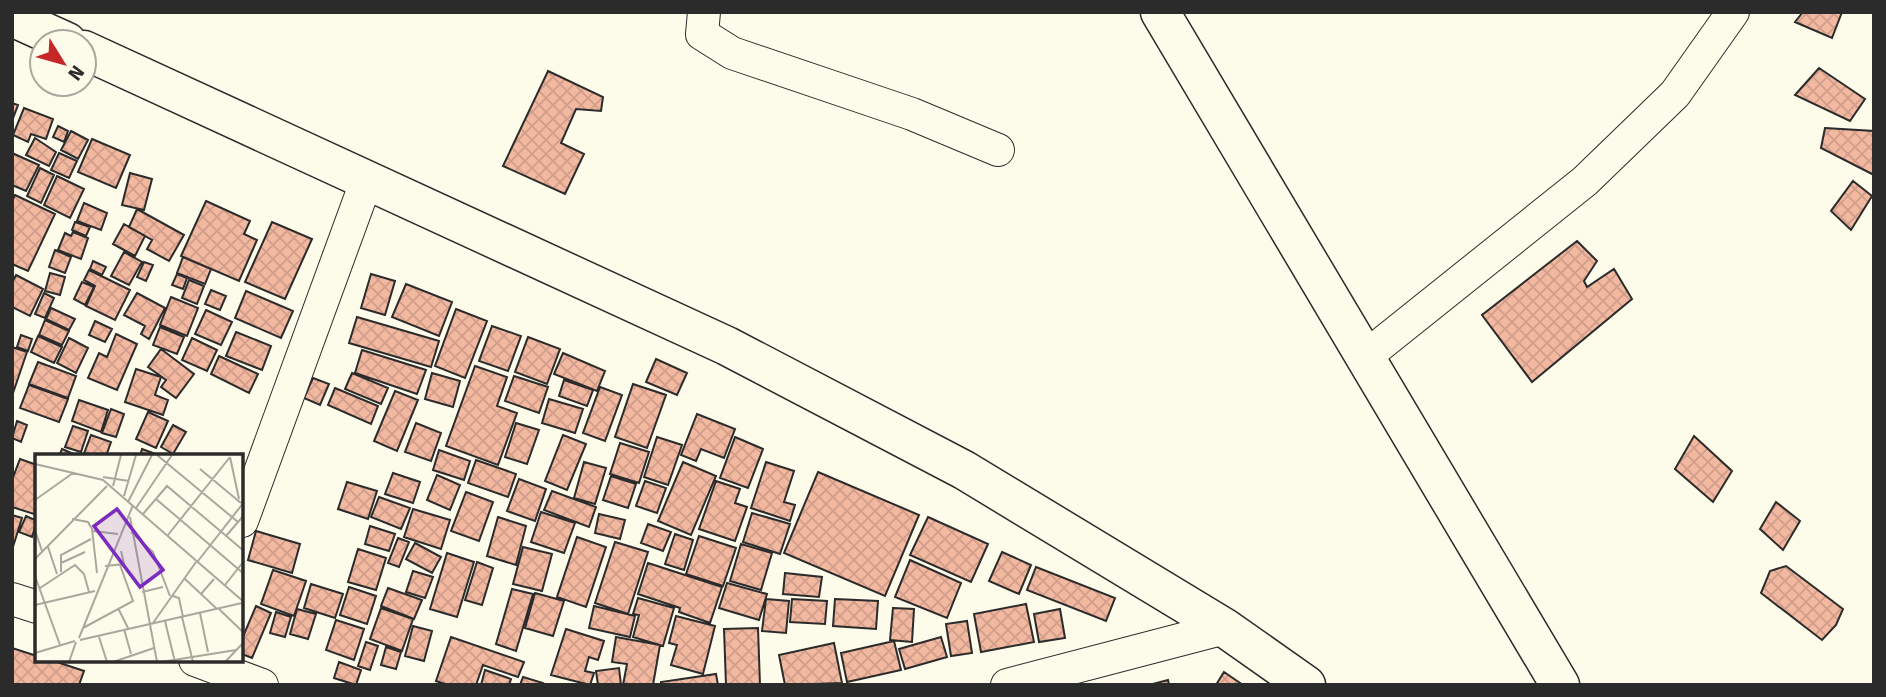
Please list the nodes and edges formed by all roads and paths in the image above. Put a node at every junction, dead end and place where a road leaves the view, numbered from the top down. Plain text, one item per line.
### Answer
1 (704, 12) edge
2 (1160, 12) edge
3 (1733, 12) edge
4 (12, 17) edge
5 (36, 28) edge
6 (98, 57) edge
7 (998, 150) dead end
8 (366, 182) junction
9 (1365, 357) junction
10 (243, 518) edge
11 (12, 599) edge
12 (35, 606) edge
13 (1225, 628) junction
14 (200, 662) edge
15 (262, 685) edge
16 (1007, 685) edge
17 (1307, 685) edge
18 (1560, 685) edge

1 - 7 street
2 - 9 street
3 - 9 street
4 - 5 street
6 - 8 street
8 - 10 street
8 - 13 street
9 - 18 street
11 - 12 street
13 - 16 street
13 - 17 street
14 - 15 street

